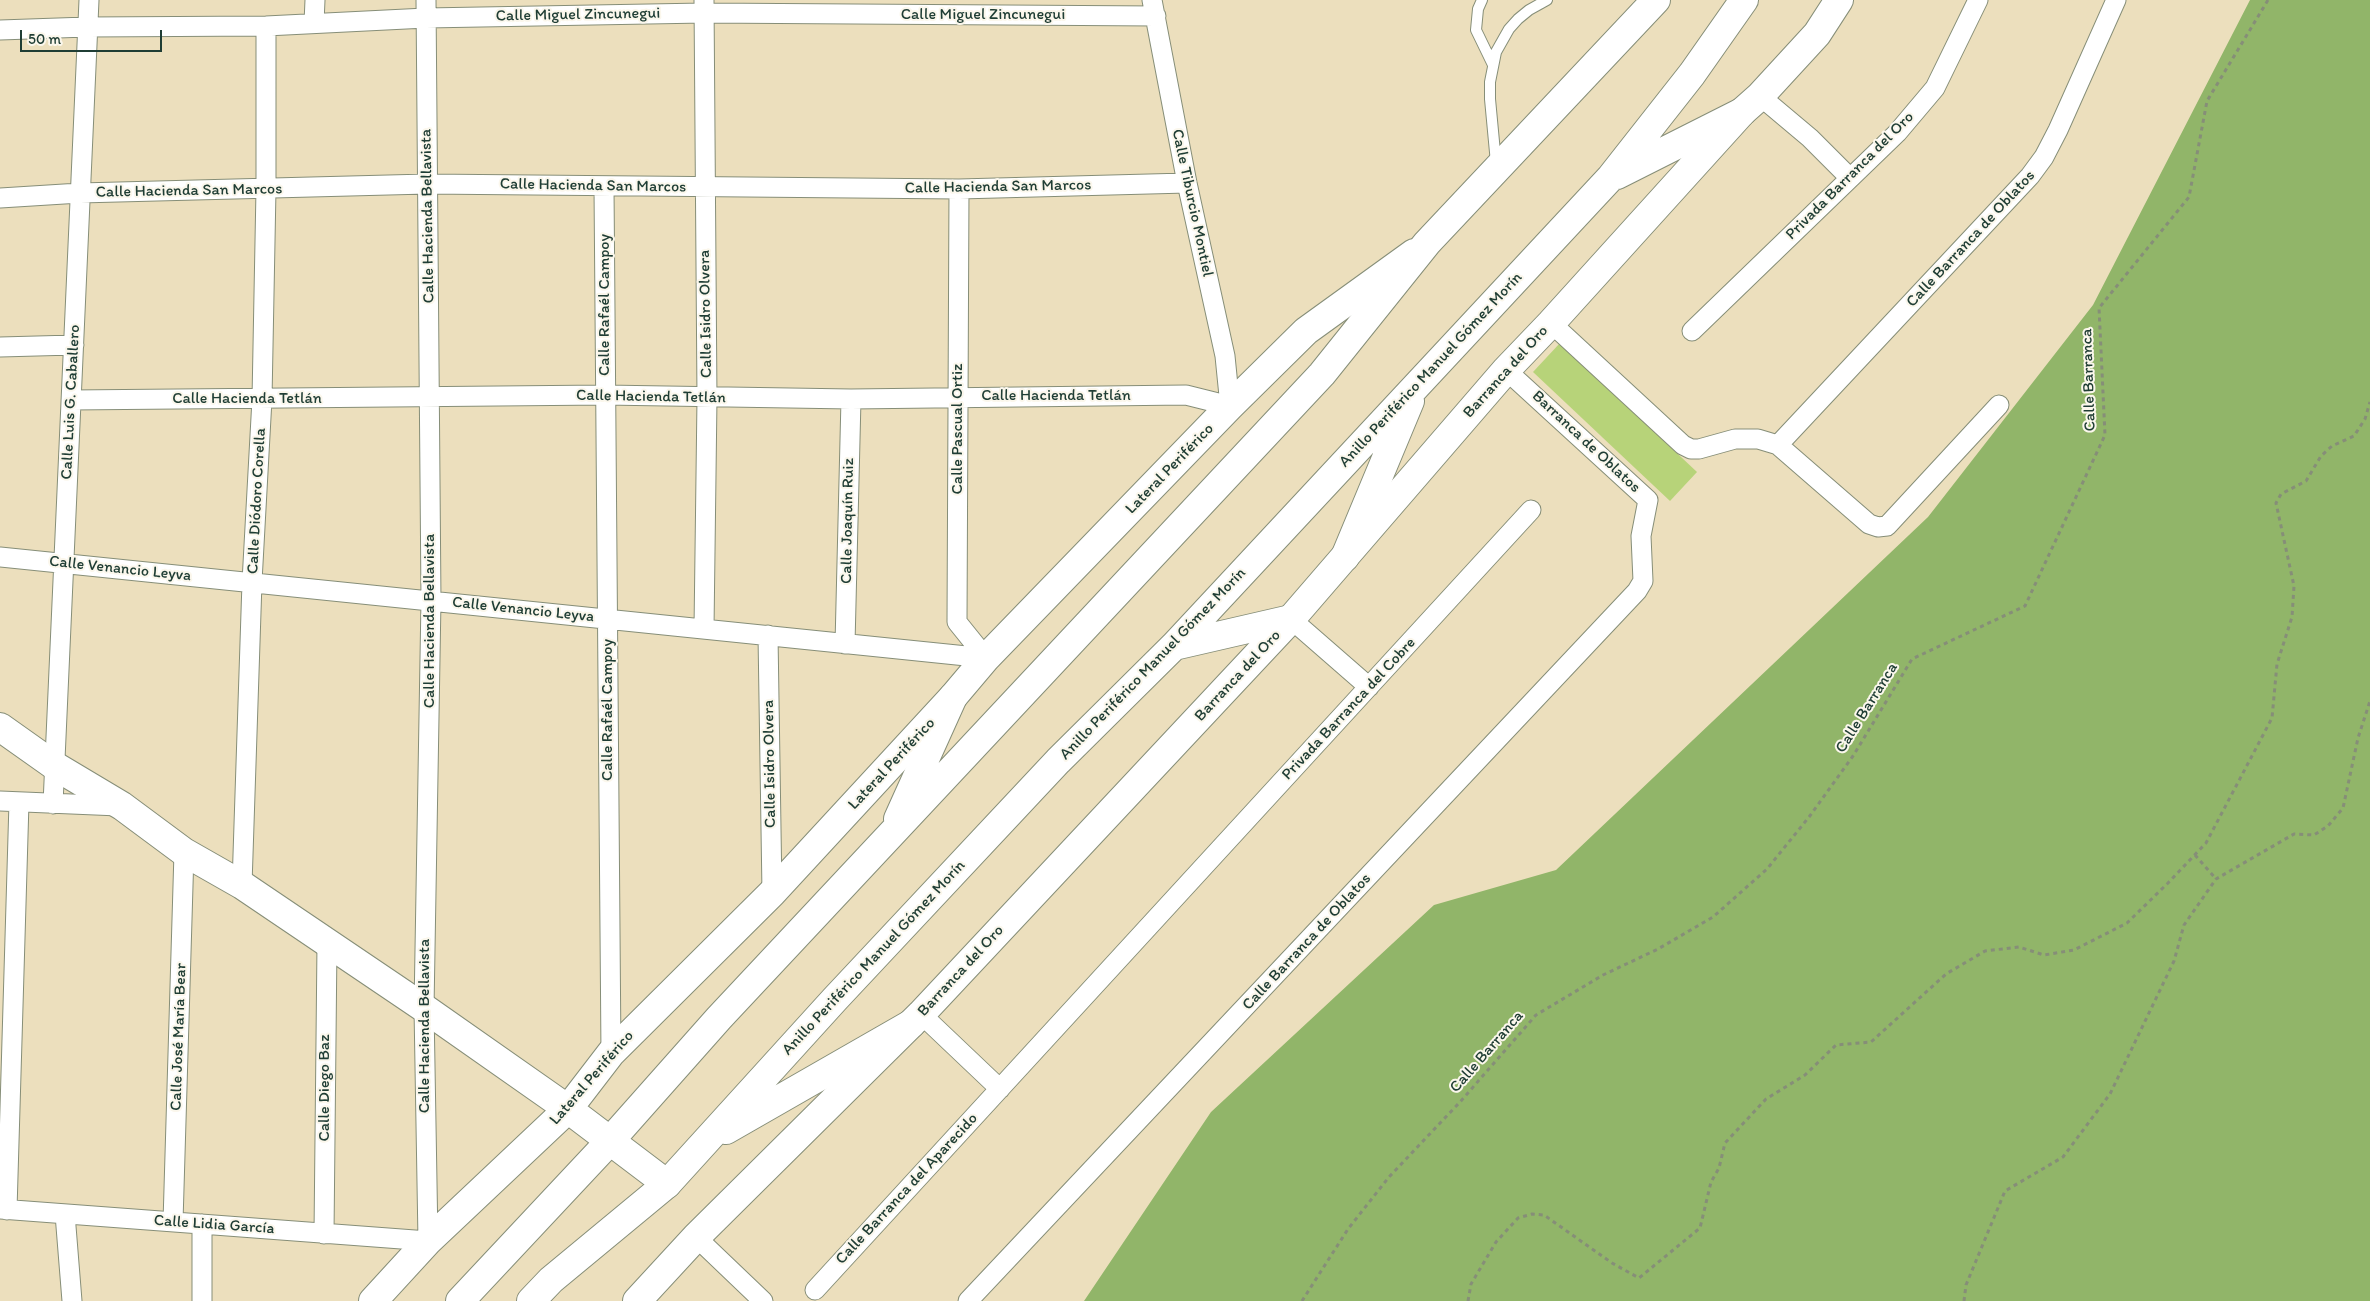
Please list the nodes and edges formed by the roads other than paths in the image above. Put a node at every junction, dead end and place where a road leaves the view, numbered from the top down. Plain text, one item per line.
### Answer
1 (88, 0) edge
2 (315, 0) edge
3 (1482, 0) edge
4 (1547, 0) edge
5 (1656, 0) edge
6 (1744, 0) edge
7 (1765, 0) edge
8 (1839, 0) edge
9 (1978, 0) edge
10 (2116, 0) edge
11 (704, 7) edge
12 (1154, 8) edge
13 (426, 9) edge
14 (314, 23) junction
15 (266, 26) junction
16 (87, 27) junction
17 (0, 30) edge
18 (1493, 65) junction
19 (1751, 104) junction
20 (1497, 169) junction
21 (1611, 178) junction
22 (1850, 178) junction
23 (1187, 183) junction
24 (427, 184) junction
25 (604, 187) junction
26 (705, 187) junction
27 (266, 189) junction
28 (959, 190) junction
29 (80, 194) junction
30 (0, 198) edge
31 (1427, 243) junction
32 (1551, 323) junction
33 (1692, 331) dead end
34 (74, 345) junction
35 (0, 347) edge
36 (1506, 370) junction
37 (1418, 383) junction
38 (605, 395) junction
39 (958, 396) junction
40 (430, 398) junction
41 (707, 398) junction
42 (262, 399) junction
43 (851, 399) junction
44 (71, 400) junction
45 (1999, 404) dead end
46 (1230, 406) junction
47 (1778, 445) junction
48 (1531, 510) dead end
49 (1345, 556) junction
50 (0, 557) edge
51 (64, 564) junction
52 (1644, 581) joint
53 (252, 582) junction
54 (431, 600) junction
55 (607, 619) junction
56 (1290, 620) junction
57 (704, 629) junction
58 (768, 635) junction
59 (845, 644) junction
60 (1174, 646) junction
61 (986, 658) junction
62 (1369, 687) junction
63 (954, 697) junction
64 (0, 727) edge
65 (55, 766) junction
66 (0, 802) edge
67 (19, 802) junction
68 (54, 804) junction
69 (122, 806) junction
70 (888, 840) junction
71 (184, 852) junction
72 (242, 885) junction
73 (772, 893) junction
74 (1166, 908) joint
75 (326, 943) junction
76 (424, 1008) junction
77 (916, 1019) junction
78 (610, 1053) junction
79 (1000, 1089) junction
80 (568, 1109) junction
81 (609, 1142) junction
82 (703, 1143) junction
83 (667, 1184) junction
84 (4, 1210) edge
85 (65, 1214) junction
86 (173, 1222) junction
87 (202, 1224) junction
88 (324, 1234) junction
89 (696, 1237) junction
90 (428, 1241) junction
91 (815, 1290) dead end
92 (72, 1301) edge
93 (202, 1301) edge
94 (373, 1301) edge
95 (460, 1301) edge
96 (531, 1301) edge
97 (636, 1301) edge
98 (763, 1301) edge
99 (968, 1301) edge

1 - 16 street, Calle Luis G. Caballero
2 - 14 street
3 - 18 lane
4 - 18 lane
5 - 20 main road
6 - 21 main road, Anillo Periférico Manuel Gómez Morín
7 - 21 main road
8 - 19 main road
9 - 22 street, Privada Barranca del Oro
10 - 47 street, Calle Barranca de Oblatos
11 - 12 street, Calle Miguel Zincunegui
11 - 13 street, Calle Miguel Zincunegui
11 - 26 street, Calle Isidro Olvera
12 - 23 street, Calle Tiburcio Montiel
13 - 14 street, Calle Miguel Zincunegui
13 - 24 street, Calle Hacienda Bellavista
14 - 15 street, Calle Miguel Zincunegui
15 - 16 street, Calle Miguel Zincunegui
15 - 27 street, Calle Diódoro Corella
16 - 17 street, Calle Miguel Zincunegui
16 - 29 street, Calle Luis G. Caballero
18 - 20 lane
19 - 21 main road
19 - 22 street
19 - 32 main road, Barranca del Oro
20 - 31 main road
21 - 37 main road, Anillo Periférico Manuel Gómez Morín
22 - 33 street, Privada Barranca del Oro
23 - 28 street, Calle Hacienda San Marcos
23 - 46 street, Calle Tiburcio Montiel
24 - 25 street, Calle Hacienda San Marcos
24 - 27 street, Calle Hacienda San Marcos
24 - 40 street, Calle Hacienda Bellavista
25 - 26 street, Calle Hacienda San Marcos
25 - 38 street, Calle Rafaél Campoy
26 - 28 street, Calle Hacienda San Marcos
26 - 41 street, Calle Isidro Olvera
27 - 29 street, Calle Hacienda San Marcos
27 - 42 street, Calle Diódoro Corella
28 - 39 street, Calle Pascual Ortiz
29 - 30 street, Calle Hacienda San Marcos
29 - 34 street, Calle Luis G. Caballero
31 - 46 main road, Lateral Periférico
31 - 70 main road
32 - 36 main road, Barranca del Oro
32 - 47 street
34 - 35 street
34 - 44 street, Calle Luis G. Caballero
36 - 49 main road, Barranca del Oro
36 - 52 street, Barranca de Oblatos
37 - 49 main road
37 - 60 main road, Anillo Periférico Manuel Gómez Morín
38 - 40 street, Calle Hacienda Tetlán
38 - 41 street, Calle Hacienda Tetlán
38 - 55 street, Calle Rafaél Campoy
39 - 43 street, Calle Hacienda Tetlán
39 - 46 street, Calle Hacienda Tetlán
39 - 61 street, Calle Pascual Ortiz
40 - 42 street, Calle Hacienda Tetlán
40 - 54 street, Calle Hacienda Bellavista
41 - 43 street, Calle Hacienda Tetlán
41 - 57 street, Calle Isidro Olvera
42 - 44 street, Calle Hacienda Tetlán
42 - 53 street, Calle Diódoro Corella
43 - 59 street, Calle Joaquín Ruiz
44 - 51 street, Calle Luis G. Caballero
45 - 47 street
46 - 61 main road, Lateral Periférico
48 - 62 street, Privada Barranca del Cobre
49 - 56 main road, Barranca del Oro
50 - 51 street, Calle Venancio Leyva
51 - 53 street, Calle Venancio Leyva
51 - 65 street, Calle Luis G. Caballero
52 - 99 street, Calle Barranca de Oblatos
53 - 54 street, Calle Venancio Leyva
53 - 72 street, Calle Diódoro Corella
54 - 55 street, Calle Venancio Leyva
54 - 76 street, Calle Hacienda Bellavista
55 - 57 street, Calle Venancio Leyva
55 - 78 street, Calle Rafaél Campoy
56 - 60 main road
56 - 62 street
56 - 77 main road, Barranca del Oro
57 - 58 street, Calle Venancio Leyva
58 - 59 street, Calle Venancio Leyva
58 - 73 street, Calle Isidro Olvera
59 - 61 street, Calle Venancio Leyva
60 - 82 main road, Anillo Periférico Manuel Gómez Morín
61 - 63 main road, Lateral Periférico
62 - 74 street, Privada Barranca del Cobre
63 - 70 main road
63 - 73 main road, Lateral Periférico
64 - 65 main road
65 - 68 street, Calle Luis G. Caballero
65 - 69 main road
66 - 67 street
67 - 68 street
67 - 84 street
68 - 69 street
69 - 71 main road
70 - 81 main road
71 - 72 main road
71 - 86 street, Calle José María Bear
72 - 75 main road
73 - 78 main road, Lateral Periférico
74 - 79 street, Calle Barranca del Aparecido
75 - 76 main road
75 - 88 street, Calle Diego Baz
76 - 80 main road
76 - 90 street, Calle Hacienda Bellavista
77 - 79 street
77 - 82 main road
77 - 89 main road, Barranca del Oro
78 - 80 main road, Lateral Periférico
79 - 91 street, Calle Barranca del Aparecido
80 - 81 main road
80 - 90 main road, Lateral Periférico
81 - 83 main road
81 - 95 main road
82 - 83 main road, Anillo Periférico Manuel Gómez Morín
83 - 96 main road, Anillo Periférico Manuel Gómez Morín
84 - 85 street, Calle Lidia García
85 - 86 street, Calle Lidia García
85 - 92 street
86 - 87 street, Calle Lidia García
87 - 88 street, Calle Lidia García
87 - 93 street
88 - 90 street, Calle Lidia García
89 - 97 main road, Barranca del Oro
89 - 98 street
90 - 94 main road, Lateral Periférico

